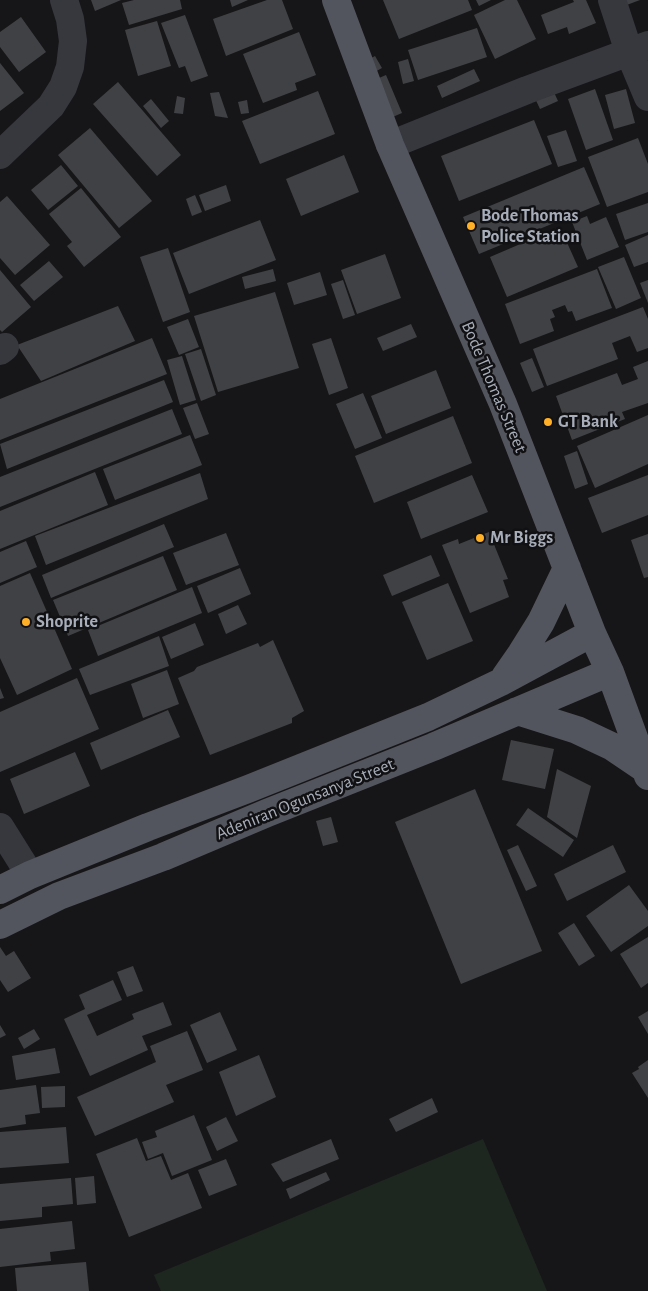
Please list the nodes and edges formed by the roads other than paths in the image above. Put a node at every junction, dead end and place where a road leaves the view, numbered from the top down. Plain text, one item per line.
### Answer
1 (64, 0) edge
2 (336, 0) edge
3 (612, 0) edge
4 (638, 49) edge
5 (648, 97) edge
6 (390, 145) junction
7 (0, 156) edge
8 (567, 568) junction
9 (592, 633) junction
10 (610, 672) junction
11 (501, 682) junction
12 (517, 712) junction
13 (647, 773) edge
14 (0, 827) edge
15 (141, 830) junction
16 (155, 860) junction
17 (30, 875) junction
18 (0, 890) edge
19 (0, 925) edge

1 - 7 street
2 - 6 main road, Bode Thomas Street
3 - 4 street
4 - 5 street
4 - 6 street
6 - 8 main road, Bode Thomas Street
8 - 9 main road, Bode Thomas Street
8 - 11 main road
9 - 10 main road, Bode Thomas Street
9 - 11 main road, Adeniran Ogunsanya Street
10 - 12 main road, Adeniran Ogunsanya Street
10 - 13 main road, Bode Thomas Street
11 - 15 main road, Adeniran Ogunsanya Street
12 - 13 main road
12 - 16 main road, Adeniran Ogunsanya Street
14 - 17 street
15 - 16 main road
15 - 17 main road, Adeniran Ogunsanya Street
16 - 19 main road, Adeniran Ogunsanya Street
17 - 18 main road, Adeniran Ogunsanya Street

